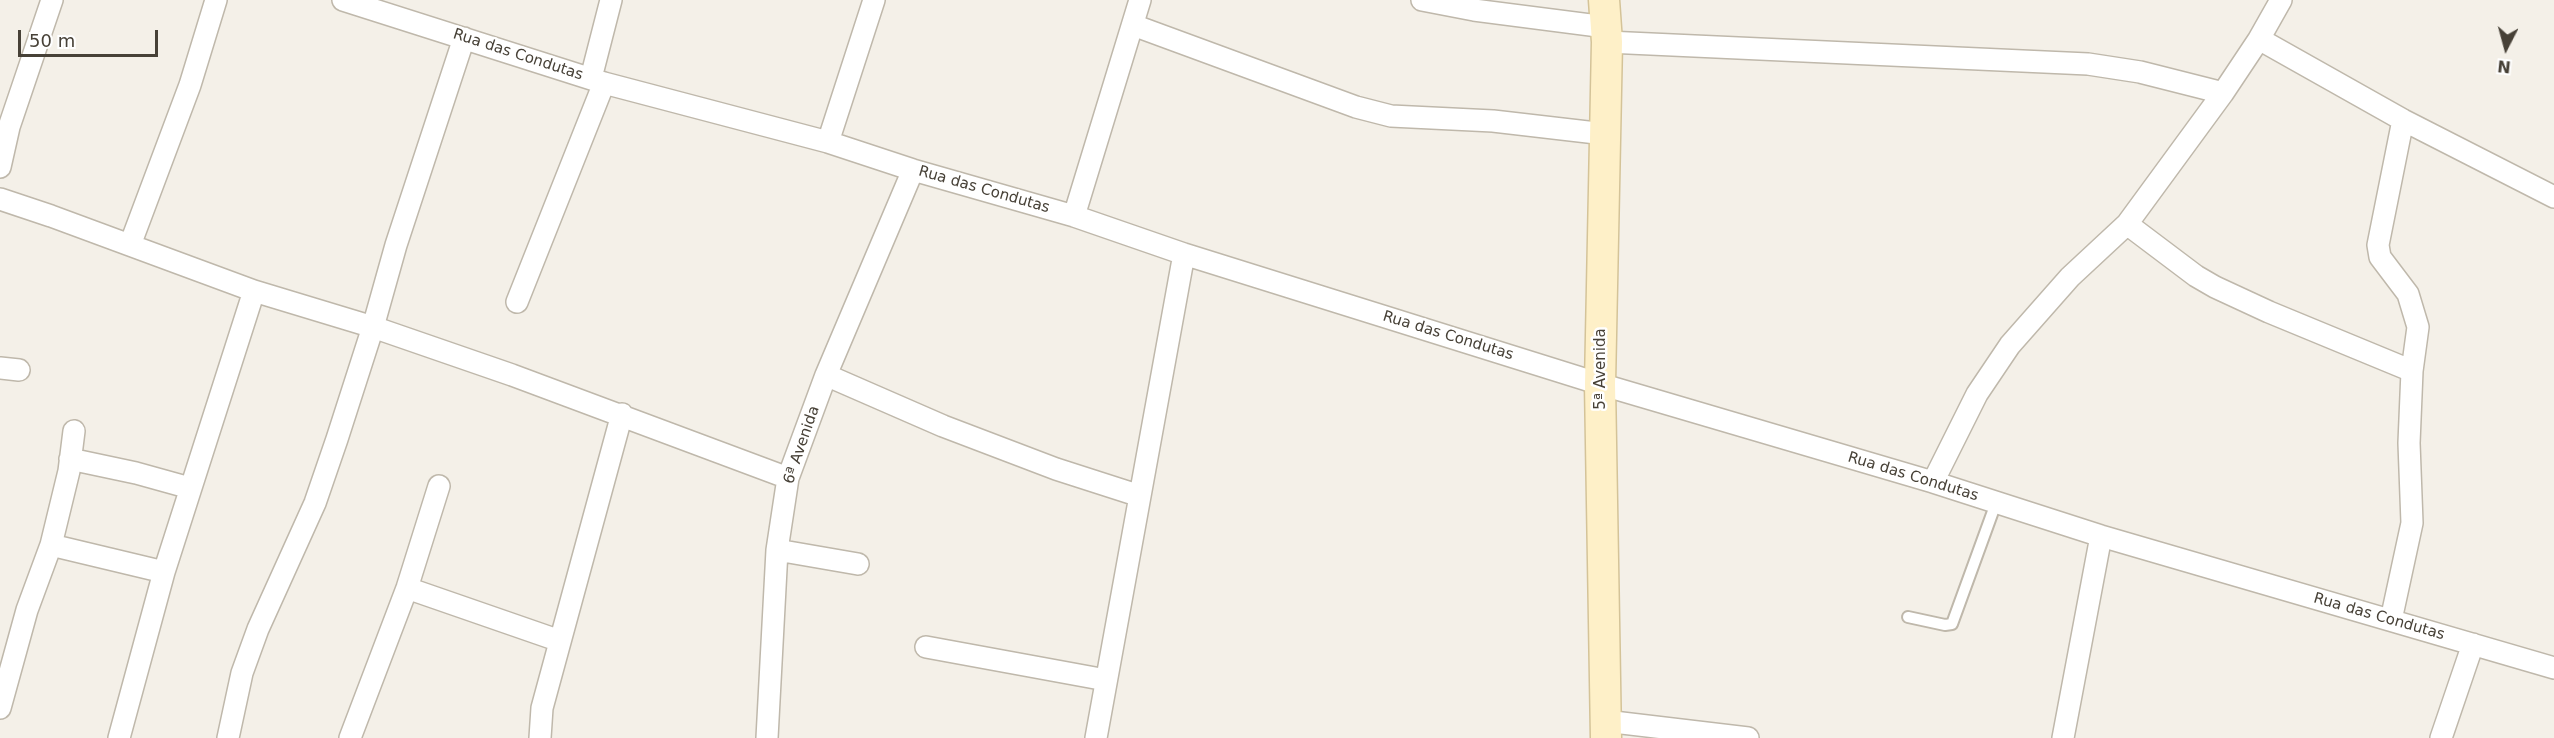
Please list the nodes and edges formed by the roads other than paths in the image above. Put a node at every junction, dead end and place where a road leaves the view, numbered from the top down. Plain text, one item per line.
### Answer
1 (52, 0) edge
2 (216, 0) edge
3 (343, 0) edge
4 (611, 0) edge
5 (874, 0) edge
6 (1140, 0) edge
7 (1422, 0) edge
8 (2281, 0) edge
9 (373, 4) edge
10 (1606, 23) edge
11 (1133, 25) junction
12 (464, 38) junction
13 (2259, 39) junction
14 (598, 81) junction
15 (2223, 93) junction
16 (2403, 120) junction
17 (1605, 134) junction
18 (828, 142) junction
19 (0, 167) edge
20 (913, 170) junction
21 (2554, 197) edge
22 (0, 199) edge
23 (1074, 216) junction
24 (2127, 224) junction
25 (130, 245) junction
26 (1184, 254) junction
27 (254, 291) junction
28 (517, 302) dead end
29 (373, 327) junction
30 (2412, 371) junction
31 (826, 375) junction
32 (1600, 384) junction
33 (622, 414) junction
34 (74, 431) dead end
35 (70, 459) junction
36 (788, 478) junction
37 (1932, 482) junction
38 (439, 486) dead end
39 (190, 488) junction
40 (1140, 496) junction
41 (1996, 503) junction
42 (2101, 536) junction
43 (51, 545) junction
44 (777, 550) junction
45 (858, 564) dead end
46 (164, 572) junction
47 (407, 588) junction
48 (1908, 617) dead end
49 (2391, 620) junction
50 (560, 641) junction
51 (2473, 644) junction
52 (926, 647) dead end
53 (2554, 668) edge
54 (1106, 680) junction
55 (0, 708) edge
56 (1605, 730) edge
57 (119, 738) edge
58 (228, 738) edge
59 (350, 738) edge
60 (540, 738) edge
61 (767, 738) edge
62 (1096, 738) edge
63 (1748, 738) edge
64 (2063, 738) edge
65 (2441, 738) edge

1 - 19 street
2 - 25 street
3 - 9 street, Rua das Condutas
4 - 14 street
5 - 18 street
6 - 11 street
7 - 10 street
8 - 13 street
9 - 12 street, Rua das Condutas
10 - 15 street
10 - 17 street, 5ª Avenida
11 - 17 street
11 - 23 street
12 - 14 street, Rua das Condutas
12 - 29 street
13 - 15 street
13 - 16 street
14 - 18 street, Rua das Condutas
14 - 28 street
15 - 24 street
16 - 21 street
16 - 30 street
17 - 32 street, 5ª Avenida
18 - 20 street, Rua das Condutas
20 - 23 street, Rua das Condutas
20 - 31 street, 6ª Avenida
22 - 25 street
23 - 26 street, Rua das Condutas
24 - 30 street
24 - 37 street
25 - 27 street
26 - 32 street, Rua das Condutas
26 - 40 street
27 - 29 street
27 - 39 street
29 - 33 street
29 - 58 street
30 - 49 street
31 - 36 street, 6ª Avenida
31 - 40 street
32 - 37 street, Rua das Condutas
32 - 56 street, 5ª Avenida
33 - 36 street
33 - 50 street
34 - 35 street
35 - 39 street
35 - 43 street
36 - 44 street, 6ª Avenida
37 - 41 street, Rua das Condutas
38 - 47 street
39 - 46 street
40 - 54 street
41 - 42 street, Rua das Condutas
41 - 48 lane
42 - 49 street, Rua das Condutas
42 - 64 street
43 - 46 street
43 - 55 street
44 - 45 street
44 - 61 street, 6ª Avenida
46 - 57 street
47 - 50 street
47 - 59 street
49 - 51 street, Rua das Condutas
50 - 60 street
51 - 53 street, Rua das Condutas
51 - 65 street
52 - 54 street
54 - 62 street
56 - 63 street

